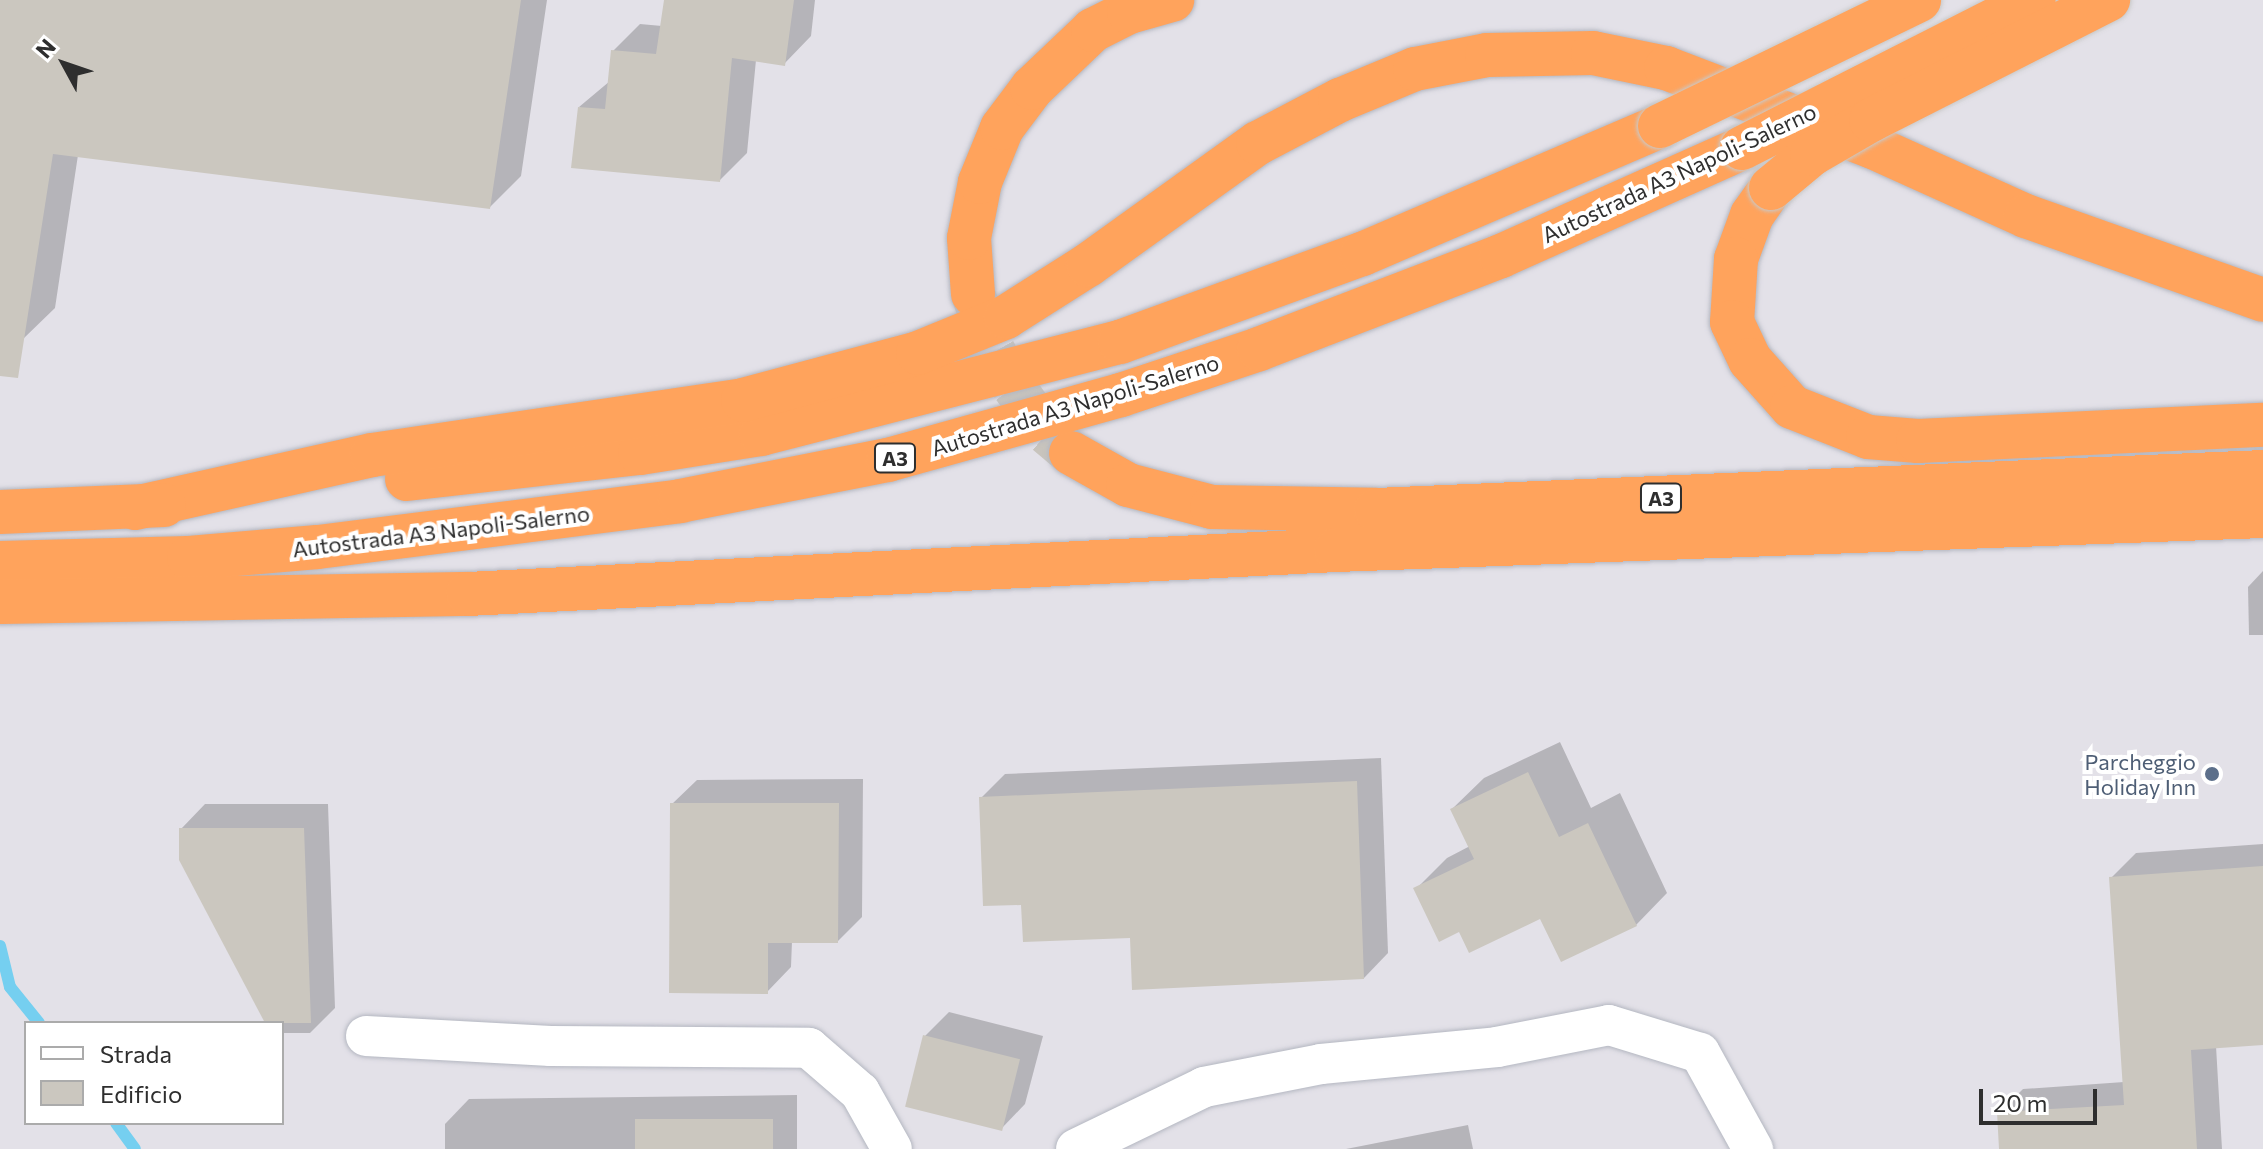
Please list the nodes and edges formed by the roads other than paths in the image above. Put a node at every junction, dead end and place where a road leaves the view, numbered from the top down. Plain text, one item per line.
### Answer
1 (1172, 0) edge
2 (1919, 0) edge
3 (2034, 0) edge
4 (2108, 0) edge
5 (973, 294) tunnel mouth
6 (2263, 300) edge
7 (2263, 425) edge
8 (1071, 453) tunnel mouth
9 (2263, 472) edge
10 (135, 508) junction
11 (0, 512) edge
12 (2263, 516) edge
13 (0, 563) edge
14 (0, 602) edge
15 (366, 1036) dead end
16 (892, 1149) edge
17 (1076, 1149) edge
18 (1753, 1149) edge

1 - 5 highway
2 - 10 highway, bridge
3 - 13 highway, Autostrada A3 Napoli-Salerno / A3, bridge
4 - 7 highway, bridge
6 - 10 highway
8 - 9 highway, A3
10 - 11 highway
12 - 14 highway
15 - 16 street
17 - 18 street

